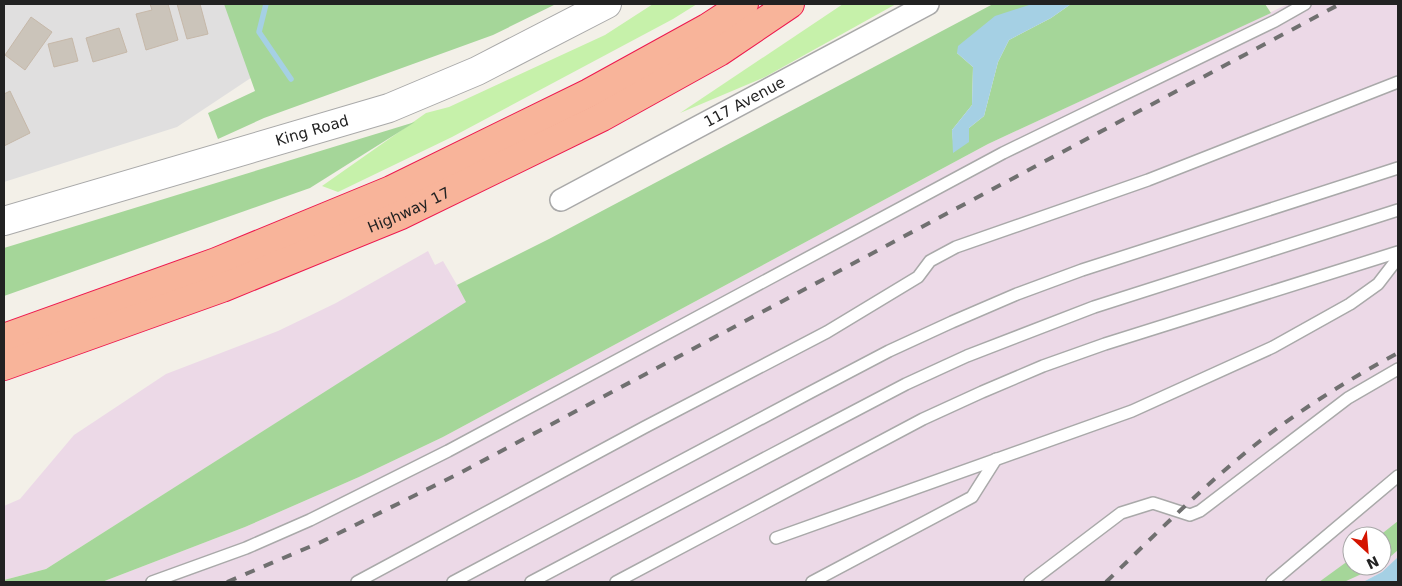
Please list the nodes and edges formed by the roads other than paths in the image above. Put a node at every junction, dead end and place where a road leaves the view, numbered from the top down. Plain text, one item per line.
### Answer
1 (607, 4) edge
2 (744, 4) edge
3 (790, 4) edge
4 (928, 4) edge
5 (1305, 4) edge
6 (1398, 82) edge
7 (1398, 168) edge
8 (561, 200) dead end
9 (1398, 210) edge
10 (4, 221) edge
11 (1398, 252) edge
12 (1398, 258) edge
13 (4, 338) edge
14 (4, 366) edge
15 (1398, 369) edge
16 (996, 459) junction
17 (1398, 476) edge
18 (776, 538) dead end
19 (152, 582) edge
20 (357, 582) edge
21 (453, 582) edge
22 (532, 582) edge
23 (616, 582) edge
24 (812, 582) edge
25 (1030, 582) edge
26 (1272, 582) edge

1 - 10 street, King Road
2 - 13 highway, Highway 17
3 - 14 highway, Highway 17
4 - 8 street, 117 Avenue
5 - 19 lane
6 - 20 lane
7 - 21 lane
9 - 22 lane
11 - 23 lane
12 - 16 lane
15 - 25 lane
16 - 18 lane
16 - 24 lane
17 - 26 lane

